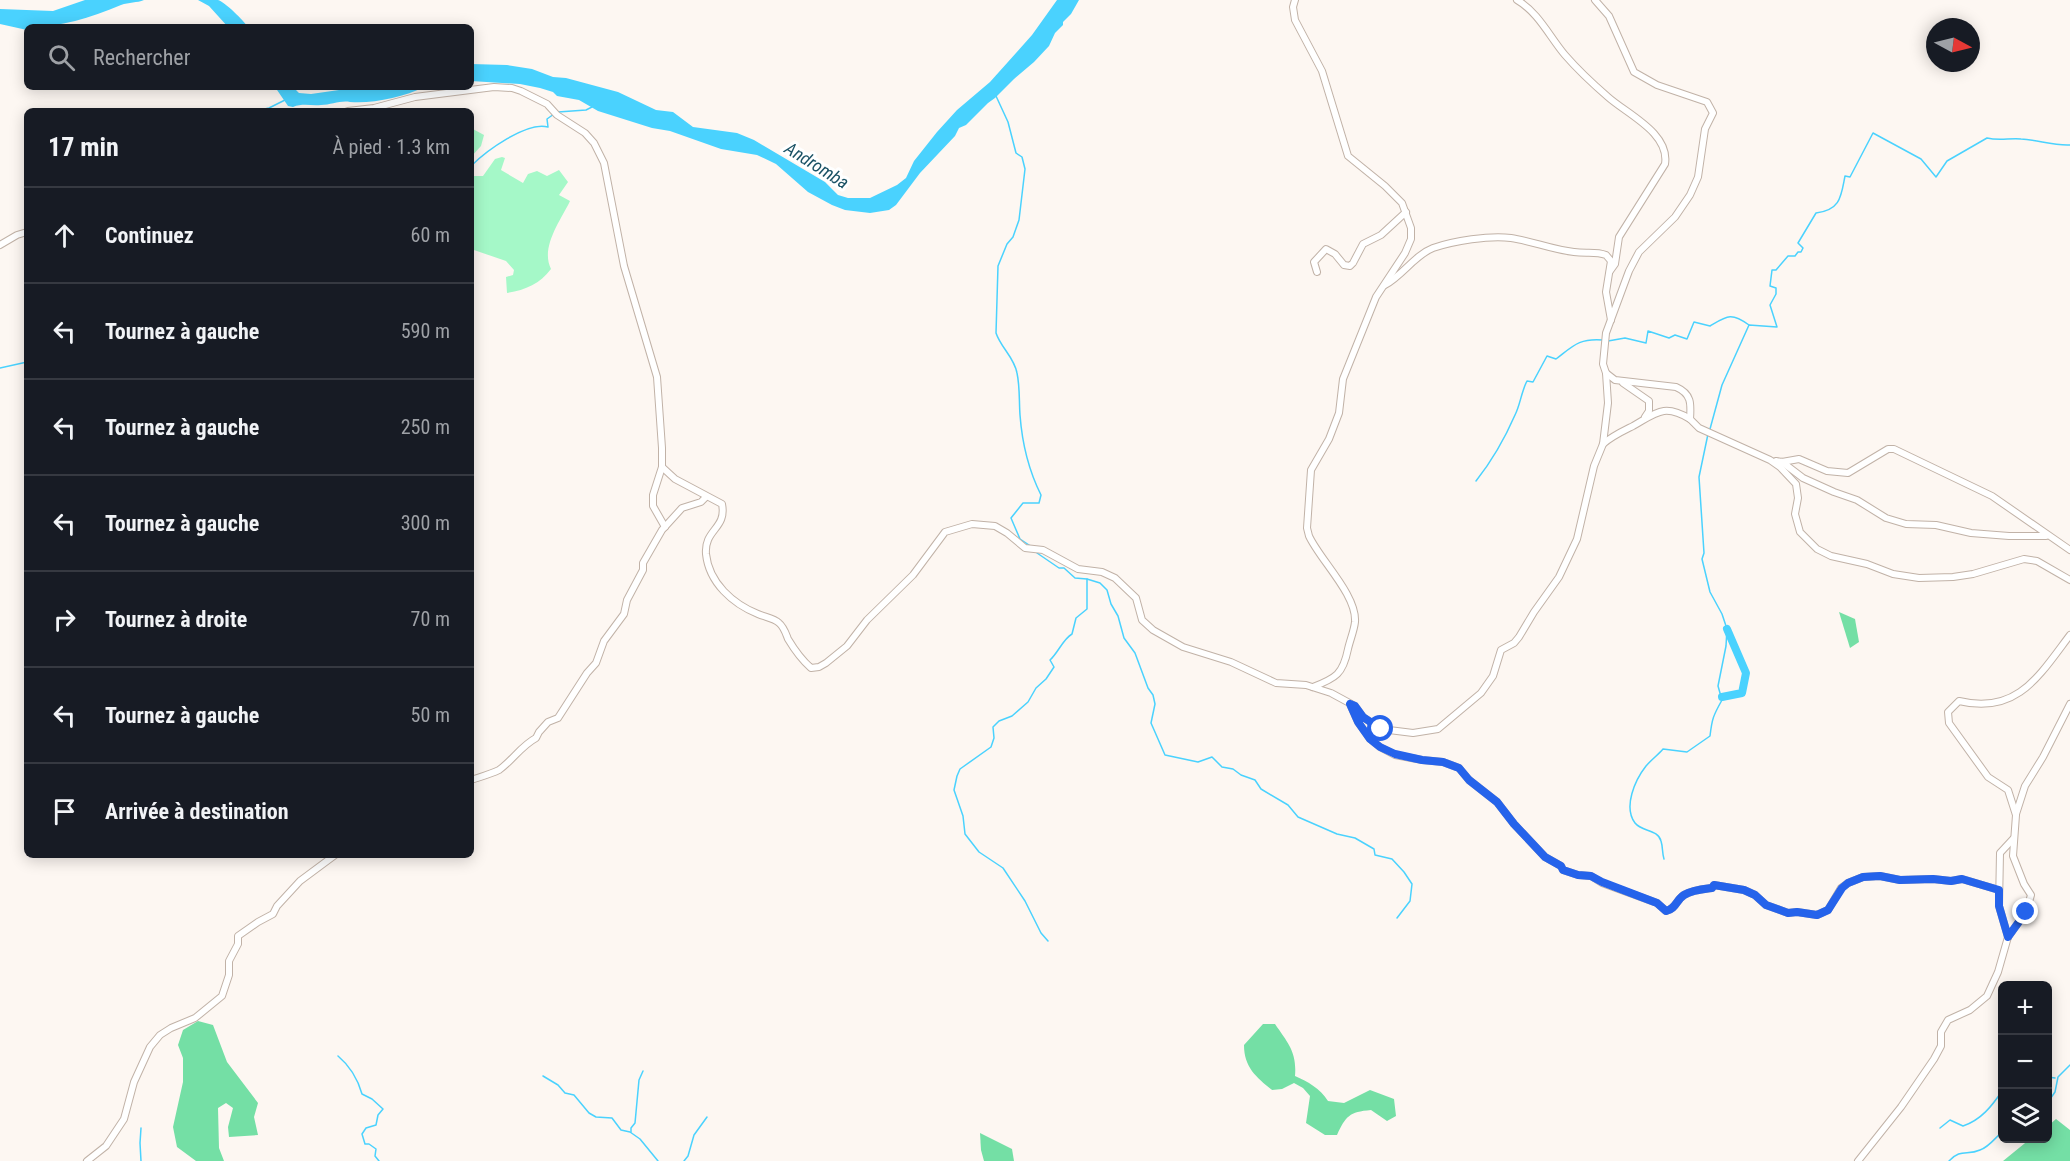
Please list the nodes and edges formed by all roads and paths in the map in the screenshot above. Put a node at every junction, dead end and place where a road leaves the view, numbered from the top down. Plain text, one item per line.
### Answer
1 (1295, 0) edge
2 (1517, 0) edge
3 (1595, 0) edge
4 (470, 90) edge
5 (474, 90) edge
6 (374, 108) edge
7 (1406, 212) junction
8 (24, 233) edge
9 (0, 245) edge
10 (1610, 271) junction
11 (1317, 272) dead end
12 (1382, 286) junction
13 (1611, 320) junction
14 (1606, 373) junction
15 (1620, 381) junction
16 (1645, 417) junction
17 (1690, 419) junction
18 (1603, 444) junction
19 (1770, 460) junction
20 (1782, 462) junction
21 (662, 467) junction
22 (706, 497) junction
23 (665, 527) junction
24 (2047, 536) junction
25 (2070, 550) edge
26 (2070, 580) edge
27 (2070, 635) edge
28 (1313, 687) junction
29 (1350, 704) junction
30 (2070, 704) edge
31 (474, 779) edge
32 (2016, 815) junction
33 (2013, 838) junction
34 (331, 858) edge
35 (1999, 890) junction
36 (2008, 937) junction
37 (87, 1161) edge
38 (1858, 1161) edge

1 - 7 street
2 - 10 street
3 - 13 street
4 - 6 street
5 - 21 street
7 - 11 street
7 - 12 street
8 - 9 street
10 - 12 street
10 - 13 street
12 - 28 street
13 - 14 street
14 - 15 street
14 - 18 street
15 - 16 street
15 - 17 street
16 - 17 street
16 - 18 street
17 - 19 street
18 - 29 street
19 - 20 street
19 - 26 street
20 - 24 street
20 - 24 street
21 - 22 street
21 - 23 street
22 - 23 street
22 - 28 street
23 - 31 street
24 - 25 street
27 - 32 street
28 - 29 street
29 - 35 street
30 - 32 street
32 - 33 street
33 - 35 street
33 - 36 street
34 - 37 street
35 - 36 street
36 - 38 street

